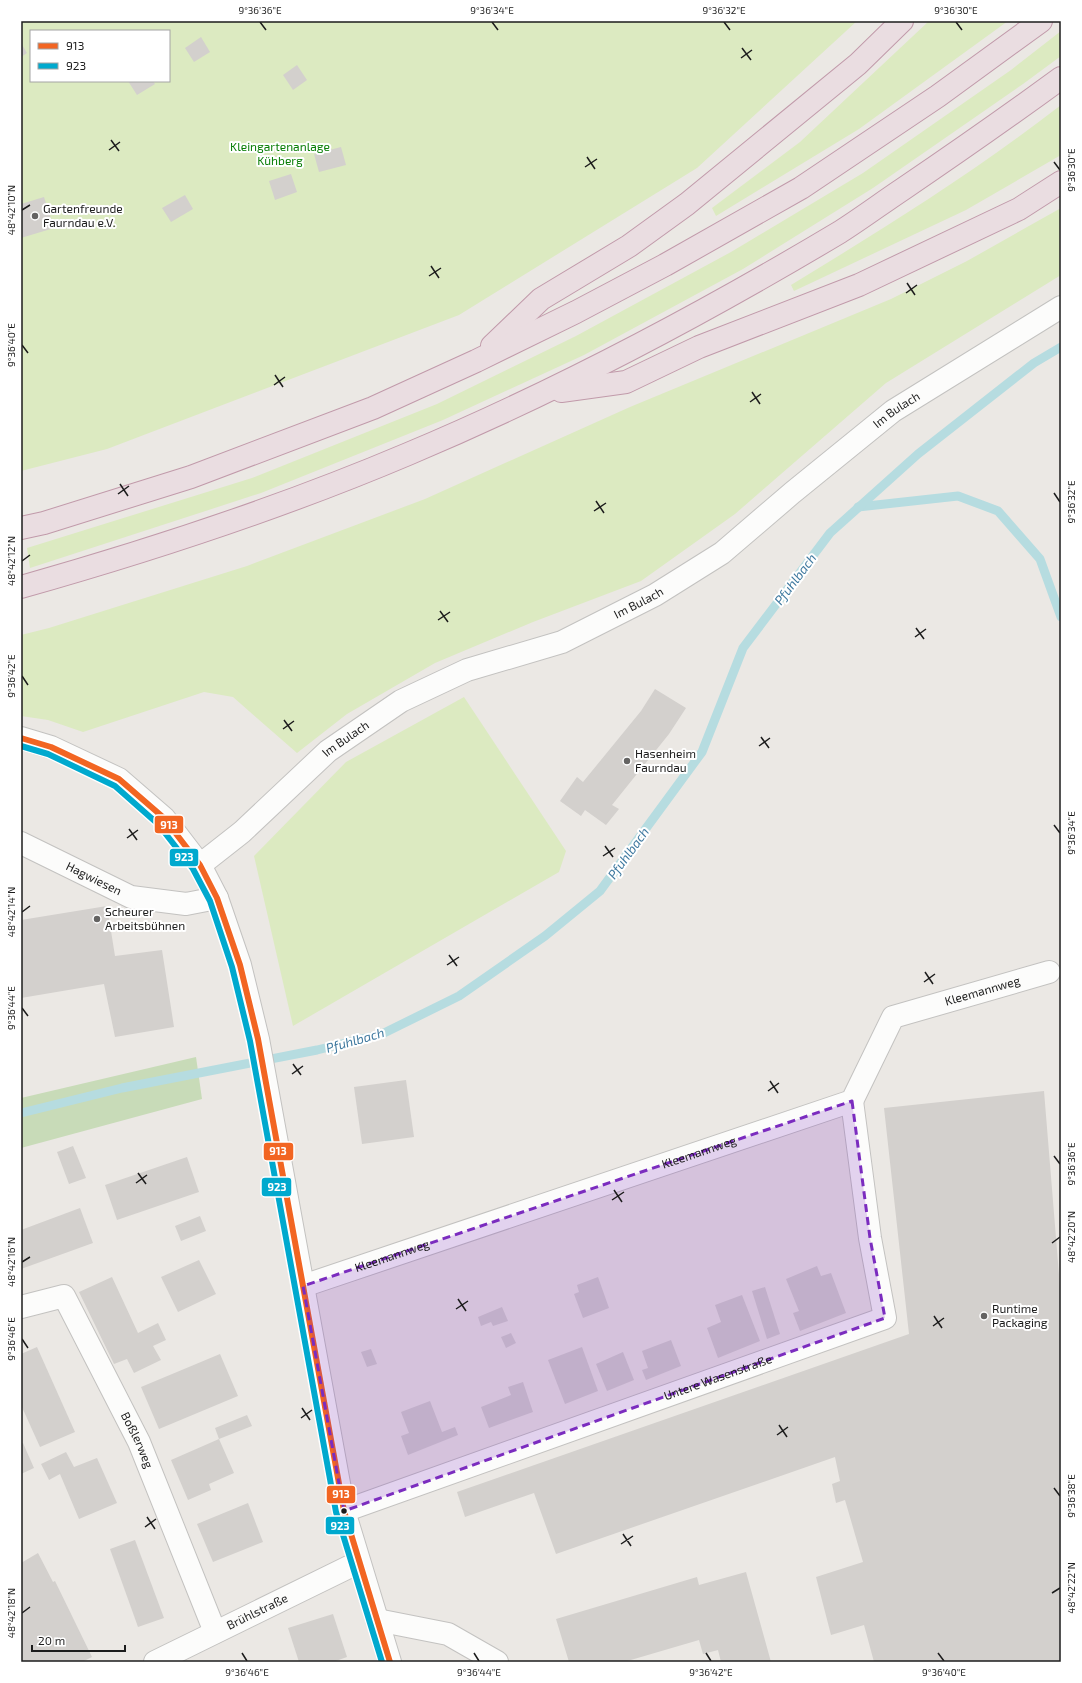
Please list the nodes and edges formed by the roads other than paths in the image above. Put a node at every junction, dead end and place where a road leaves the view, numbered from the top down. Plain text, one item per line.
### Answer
1 (902, 21) edge
2 (1041, 21) edge
3 (1061, 78) edge
4 (1061, 182) edge
5 (1061, 307) edge
6 (476, 361) junction
7 (544, 393) junction
8 (21, 528) edge
9 (21, 587) edge
10 (21, 738) edge
11 (21, 843) edge
12 (200, 864) junction
13 (217, 898) junction
14 (1049, 972) dead end
15 (852, 1101) junction
16 (303, 1286) junction
17 (21, 1307) edge
18 (344, 1511) junction
19 (359, 1562) junction
20 (377, 1620) junction
21 (215, 1632) junction
22 (155, 1662) edge
23 (390, 1662) edge
24 (497, 1662) edge

1 - 6 highway
2 - 6 highway
3 - 7 highway
4 - 7 highway
5 - 12 street, Im Bulach
6 - 8 highway
7 - 9 highway
10 - 12 street
11 - 13 street, Hagwiesen
12 - 13 street
13 - 16 street
14 - 15 street, Kleemannweg
15 - 16 street, Kleemannweg
15 - 18 street, Untere Wasenstraße
16 - 18 street
17 - 21 street, Boßlerweg
18 - 19 street
19 - 20 street
19 - 21 street, Brühlstraße
20 - 23 street
20 - 24 street
21 - 22 street, Brühlstraße

